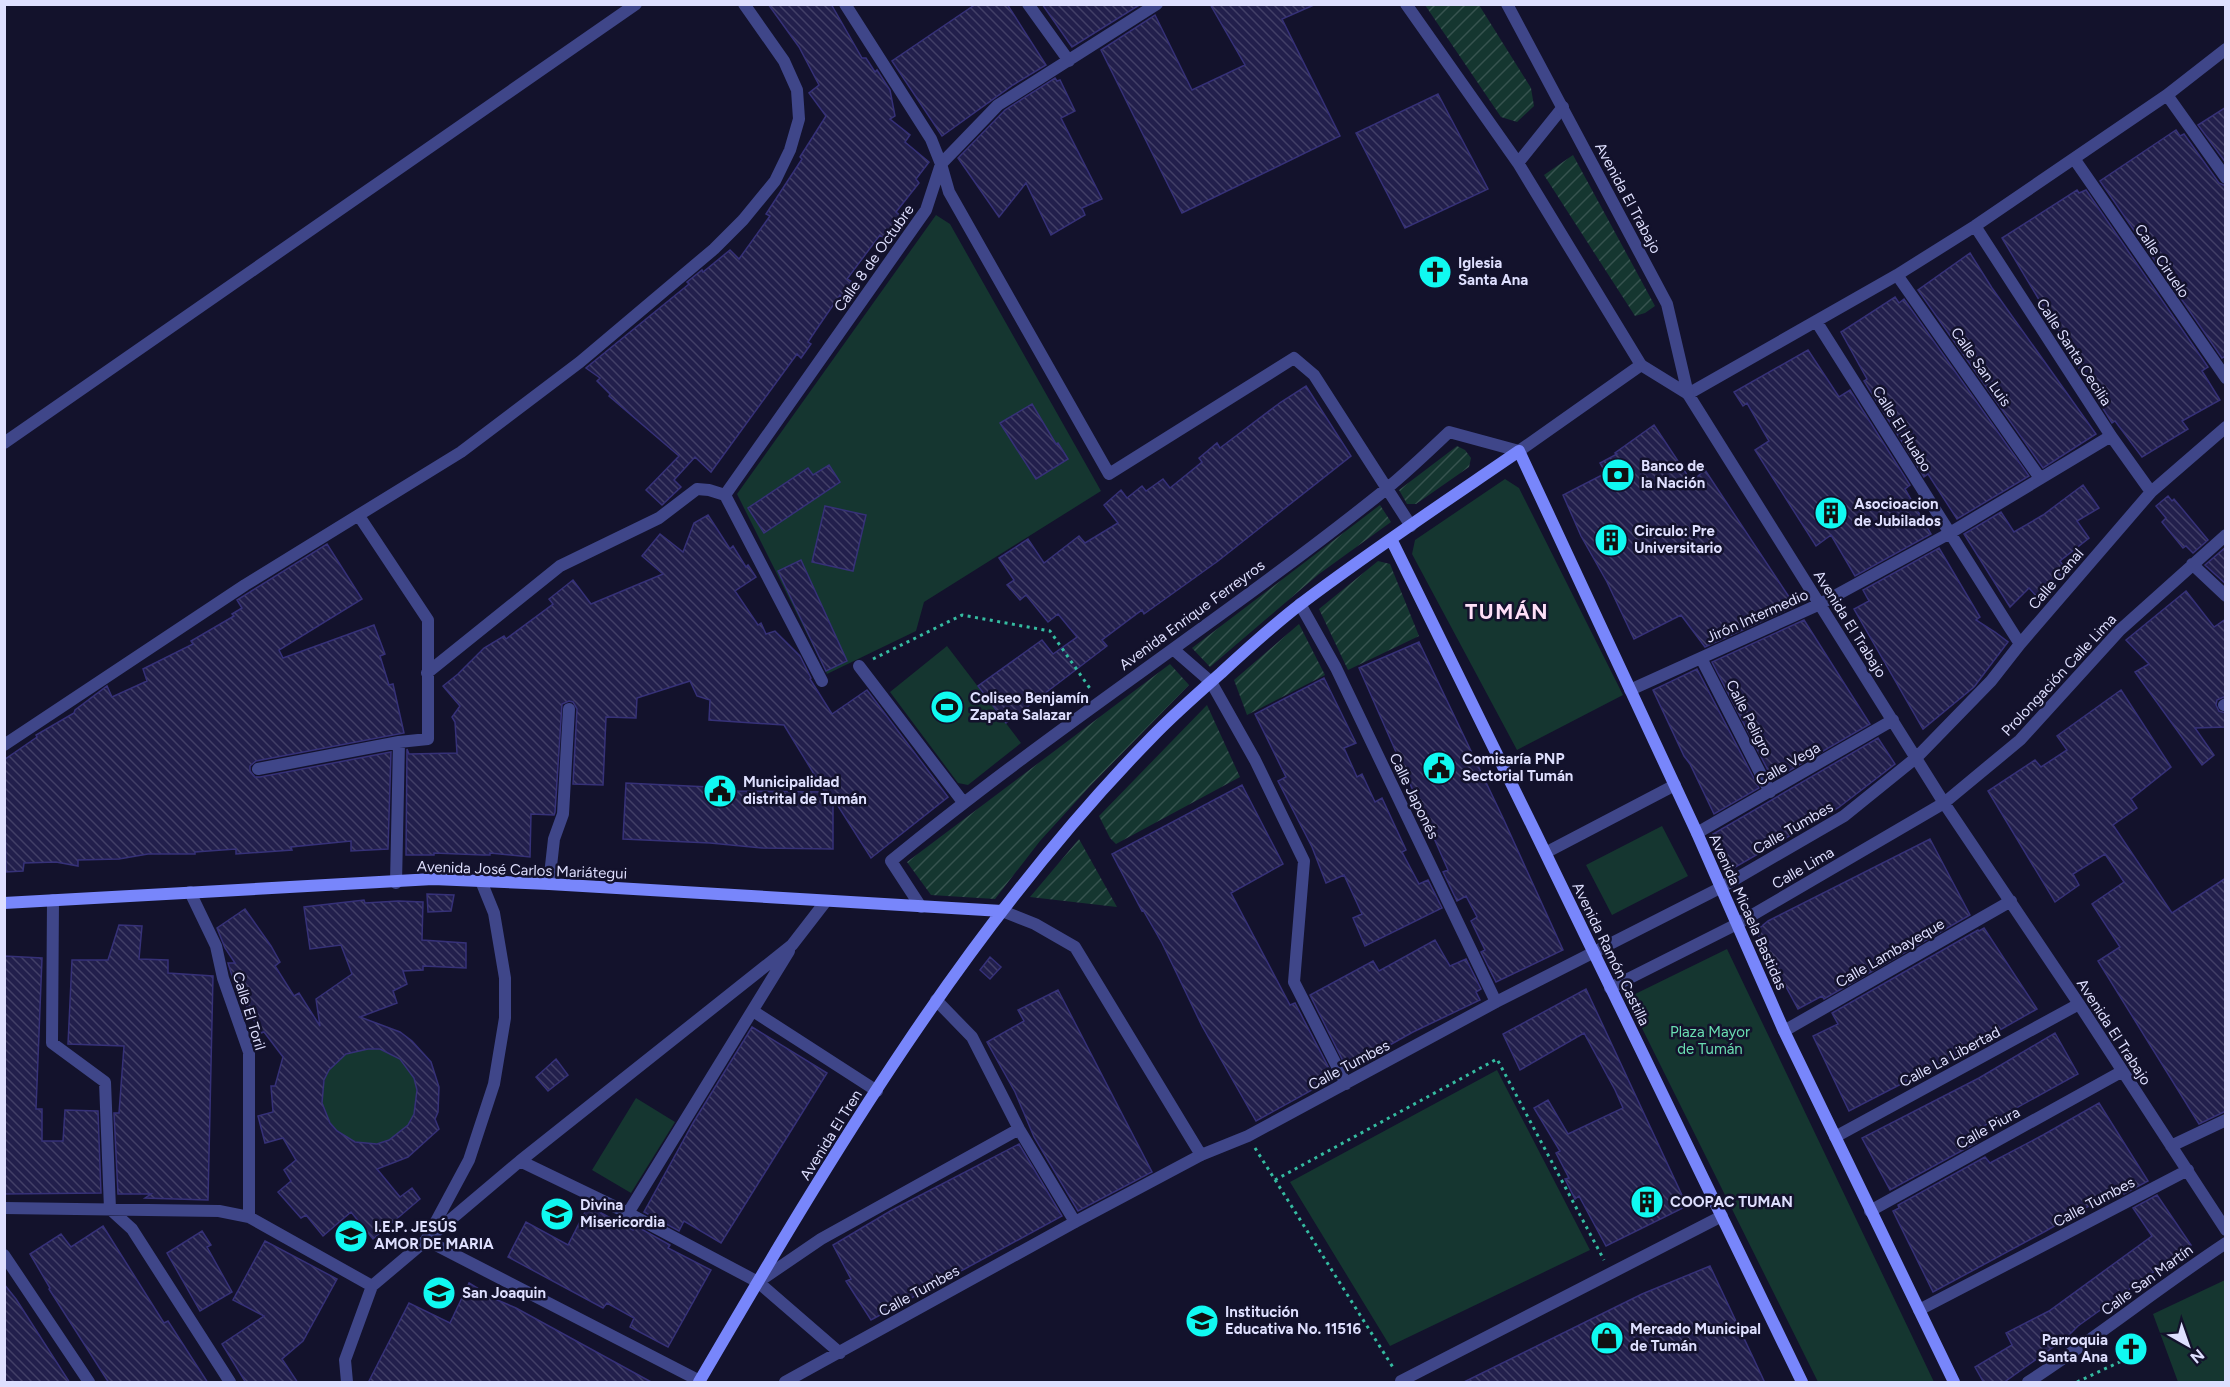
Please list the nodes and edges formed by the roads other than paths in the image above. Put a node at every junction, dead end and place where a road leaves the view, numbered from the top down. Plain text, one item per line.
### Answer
1 (636, 4) edge
2 (744, 4) edge
3 (845, 4) edge
4 (1028, 4) edge
5 (1157, 4) edge
6 (1406, 4) edge
7 (1507, 4) edge
8 (2226, 49) edge
9 (1069, 61) junction
10 (2167, 95) junction
11 (1563, 107) junction
12 (2075, 159) junction
13 (1518, 163) junction
14 (941, 164) junction
15 (2226, 178) edge
16 (1975, 226) junction
17 (1897, 274) junction
18 (1816, 321) junction
19 (1641, 365) junction
20 (2226, 378) edge
21 (1688, 394) junction
22 (2226, 427) edge
23 (2111, 436) junction
24 (4, 443) edge
25 (1519, 451) junction
26 (2040, 478) junction
27 (1386, 489) junction
28 (2151, 492) junction
29 (725, 495) junction
30 (360, 516) junction
31 (1411, 526) junction
32 (1950, 533) junction
33 (2226, 535) edge
34 (1391, 538) junction
35 (2192, 564) junction
36 (2226, 596) edge
37 (1300, 604) junction
38 (1820, 604) junction
39 (2020, 644) junction
40 (1173, 649) junction
41 (1701, 658) junction
42 (859, 666) road end
43 (427, 673) junction
44 (822, 681) dead end
45 (1211, 682) junction
46 (1630, 690) junction
47 (569, 709) dead end
48 (1893, 720) junction
49 (399, 742) junction
50 (4, 745) edge
51 (1917, 757) junction
52 (258, 769) dead end
53 (1675, 784) junction
54 (1770, 792) junction
55 (963, 802) junction
56 (1944, 803) junction
57 (1697, 833) junction
58 (1546, 852) junction
59 (480, 881) junction
60 (396, 883) junction
61 (549, 884) junction
62 (1720, 888) junction
63 (190, 892) junction
64 (53, 900) junction
65 (826, 901) junction
66 (2011, 901) junction
67 (4, 903) edge
68 (921, 907) junction
69 (1002, 911) junction
70 (1737, 924) junction
71 (792, 945) junction
72 (1592, 952) junction
73 (1610, 988) junction
74 (936, 1000) junction
75 (1496, 1002) junction
76 (2079, 1004) junction
77 (753, 1011) junction
78 (1784, 1031) junction
79 (2121, 1072) junction
80 (1346, 1084) junction
81 (877, 1091) junction
82 (2226, 1120) edge
83 (1019, 1129) junction
84 (1835, 1137) junction
85 (2171, 1146) junction
86 (1201, 1155) junction
87 (520, 1161) junction
88 (2188, 1170) junction
89 (4, 1208) edge
90 (110, 1209) junction
91 (1870, 1211) junction
92 (628, 1213) junction
93 (1722, 1216) junction
94 (249, 1217) junction
95 (1075, 1222) junction
96 (2226, 1230) edge
97 (426, 1240) junction
98 (2226, 1243) edge
99 (4, 1255) edge
100 (758, 1282) junction
101 (372, 1286) junction
102 (1919, 1310) junction
103 (840, 1353) junction
104 (700, 1382) edge
105 (1402, 1382) edge
106 (89, 1383) edge
107 (230, 1383) edge
108 (347, 1383) edge
109 (785, 1383) edge
110 (1802, 1383) edge
111 (1954, 1383) edge
112 (2028, 1383) edge

1 - 24 street
2 - 30 street
3 - 14 street
4 - 9 street
5 - 9 street, Calle 8 de Octubre
6 - 13 street
7 - 11 street, Avenida El Trabajo
8 - 10 street
9 - 14 street, Calle 8 de Octubre
10 - 12 street
10 - 15 street
11 - 13 street
11 - 21 street, Avenida El Trabajo
12 - 16 street
12 - 20 street, Calle Ciruelo
13 - 19 street
14 - 27 street
14 - 29 street, Calle 8 de Octubre
16 - 17 street
16 - 23 street, Calle Santa Cecilia
17 - 18 street
17 - 26 street, Calle San Luis
18 - 21 street
18 - 32 street, Calle El Huabo
19 - 21 street
19 - 25 street
21 - 38 street, Avenida El Trabajo
22 - 28 street, Calle Canal
23 - 26 street, Jirón Intermedio
23 - 28 street, Calle Santa Cecilia
25 - 27 street, Avenida Enrique Ferreyros
25 - 31 main road, Avenida El Tren
25 - 46 main road, Avenida Micaela Bastidas
26 - 32 street, Jirón Intermedio
27 - 31 street
27 - 40 street, Avenida Enrique Ferreyros
28 - 39 street, Calle Canal
29 - 43 street
29 - 44 street
30 - 43 street
30 - 50 street
31 - 34 main road, Avenida El Tren
32 - 38 street, Jirón Intermedio
32 - 39 street, Calle El Huabo
33 - 35 street, Prolongación Calle Lima
34 - 37 main road, Avenida El Tren
34 - 58 main road, Avenida Ramón Castilla
35 - 36 street
35 - 56 street, Prolongación Calle Lima
37 - 45 main road, Avenida El Tren
37 - 75 street, Calle Japonés
38 - 41 street, Jirón Intermedio
38 - 48 street, Avenida El Trabajo
39 - 51 street, Calle Canal
40 - 45 street
40 - 55 street, Avenida Enrique Ferreyros
41 - 46 street, Jirón Intermedio
41 - 54 street, Calle Peligro
42 - 55 street
43 - 49 street
45 - 69 main road, Avenida El Tren
45 - 80 street
46 - 53 main road, Avenida Micaela Bastidas
47 - 61 street
48 - 51 street, Avenida El Trabajo
48 - 54 street, Calle Vega
49 - 52 street
49 - 60 street
51 - 56 street, Avenida El Trabajo
51 - 62 street, Calle Tumbes
53 - 57 main road, Avenida Micaela Bastidas
53 - 58 street
54 - 57 street, Calle Vega
55 - 68 street, Avenida Enrique Ferreyros
56 - 66 street, Avenida El Trabajo
56 - 70 street, Calle Lima
57 - 62 main road, Avenida Micaela Bastidas
58 - 72 main road, Avenida Ramón Castilla
59 - 60 main road, Avenida José Carlos Mariátegui
59 - 61 main road, Avenida José Carlos Mariátegui
59 - 97 street
60 - 63 main road, Avenida José Carlos Mariátegui
61 - 65 main road, Avenida José Carlos Mariátegui
62 - 70 main road, Avenida Micaela Bastidas
62 - 72 street, Calle Tumbes
63 - 64 main road, Avenida José Carlos Mariátegui
63 - 94 street, Calle El Toril
64 - 67 main road, Avenida José Carlos Mariátegui
64 - 90 street
65 - 68 main road, Avenida José Carlos Mariátegui
65 - 71 street
66 - 76 street, Avenida El Trabajo
66 - 78 street, Calle Lambayeque
68 - 69 main road, Avenida José Carlos Mariátegui
69 - 74 main road, Avenida El Tren
69 - 86 street
70 - 73 street, Calle Lima
70 - 78 main road, Avenida Micaela Bastidas
71 - 77 street
71 - 87 street
72 - 73 main road, Avenida Ramón Castilla
72 - 75 street, Calle Tumbes
73 - 93 main road, Avenida Ramón Castilla
74 - 81 main road, Avenida El Tren
74 - 83 street
75 - 80 street, Calle Tumbes
76 - 79 street, Avenida El Trabajo
76 - 84 street, Calle La Libertad
77 - 81 street
77 - 92 street
78 - 84 main road, Avenida Micaela Bastidas
79 - 85 street, Avenida El Trabajo
79 - 91 street, Calle Piura
80 - 86 street, Calle Tumbes
81 - 100 main road, Avenida El Tren
82 - 85 street
83 - 95 street
83 - 100 street
84 - 91 main road, Avenida Micaela Bastidas
85 - 88 street, Avenida El Trabajo
86 - 95 street, Calle Tumbes
87 - 92 street
87 - 97 street
88 - 96 street, Avenida El Trabajo
88 - 102 street, Calle Tumbes
89 - 90 street
90 - 94 street
90 - 107 street
91 - 102 main road, Avenida Micaela Bastidas
92 - 100 street
93 - 105 street
93 - 110 main road, Avenida Ramón Castilla
94 - 101 street
95 - 103 street, Calle Tumbes
97 - 101 street
97 - 104 street
98 - 112 street, Calle San Martín
99 - 106 street
100 - 103 street
100 - 104 main road, Avenida El Tren
101 - 108 street
102 - 111 main road, Avenida Micaela Bastidas
103 - 109 street, Calle Tumbes

